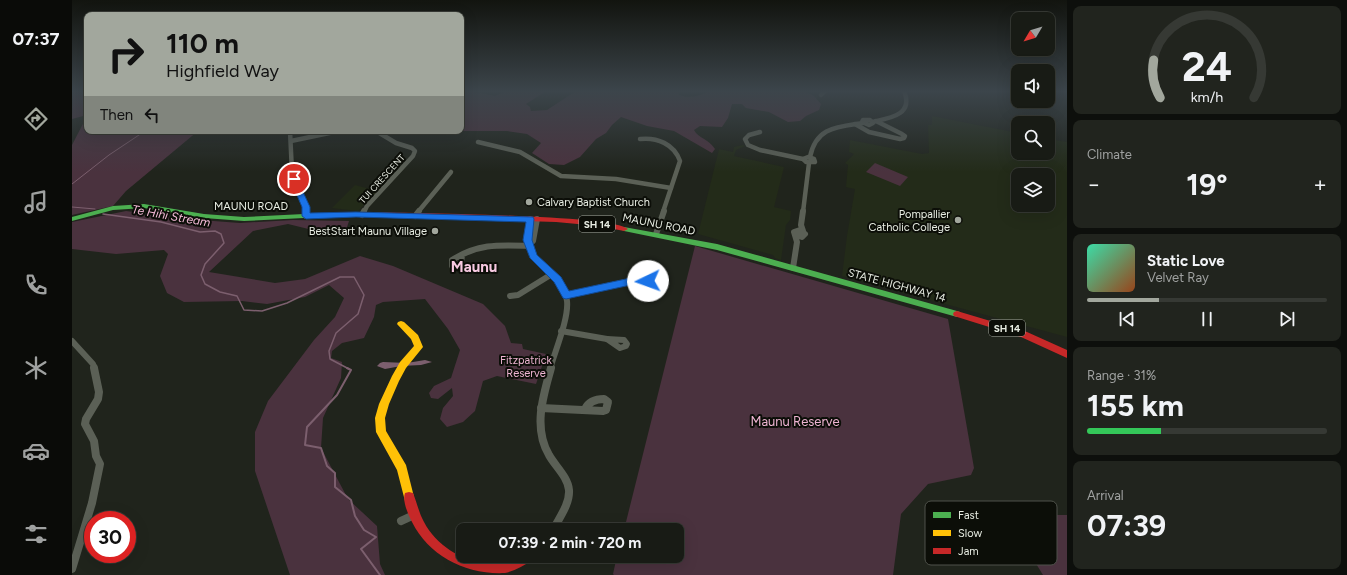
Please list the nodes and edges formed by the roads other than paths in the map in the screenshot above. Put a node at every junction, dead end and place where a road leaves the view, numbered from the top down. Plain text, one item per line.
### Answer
1 (889, 118) edge
2 (874, 121) junction
3 (855, 124) junction
4 (760, 132) dead end
5 (290, 134) edge
6 (325, 134) edge
7 (381, 134) edge
8 (640, 139) dead end
9 (291, 141) junction
10 (478, 142) dead end
11 (810, 157) junction
12 (804, 159) junction
13 (809, 163) junction
14 (451, 172) dead end
15 (671, 188) junction
16 (362, 215) junction
17 (306, 216) junction
18 (415, 216) junction
19 (72, 219) edge
20 (533, 219) junction
21 (656, 234) junction
22 (530, 245) junction
23 (717, 247) joint
24 (462, 255) dead end
25 (793, 268) junction
26 (552, 274) junction
27 (640, 279) dead end
28 (566, 295) junction
29 (510, 296) dead end
30 (400, 324) dead end
31 (561, 331) junction
32 (607, 339) dead end
33 (72, 342) edge
34 (1067, 354) edge
35 (541, 408) junction
36 (585, 409) dead end
37 (414, 516) junction
38 (401, 521) dead end
39 (556, 523) edge
40 (456, 562) edge
41 (458, 563) edge
42 (514, 563) edge
43 (72, 569) edge

1 - 2 street
2 - 3 street
2 - 3 street
3 - 11 street
4 - 12 street
5 - 9 street
6 - 9 street
7 - 16 street, TUI CRESCENT
8 - 15 street
9 - 17 street
10 - 15 street
11 - 12 street
11 - 13 street
12 - 13 street
13 - 25 street
14 - 18 street
15 - 21 street
16 - 17 main road, MAUNU ROAD / SH 14
16 - 18 main road, MAUNU ROAD / SH 14
17 - 19 main road, MAUNU ROAD / SH 14
18 - 20 main road, MAUNU ROAD / SH 14
20 - 21 main road, MAUNU ROAD / SH 14
20 - 22 street
21 - 23 main road, MAUNU ROAD / SH 14
22 - 24 street
22 - 26 street
23 - 25 main road, STATE HIGHWAY 14 / SH 14
25 - 34 main road, STATE HIGHWAY 14 / SH 14
26 - 28 street
26 - 29 street
27 - 28 street
28 - 31 street
30 - 37 main road
31 - 32 street
31 - 35 street
33 - 43 street
35 - 36 street
35 - 39 street
37 - 38 street
37 - 40 main road
41 - 42 main road

